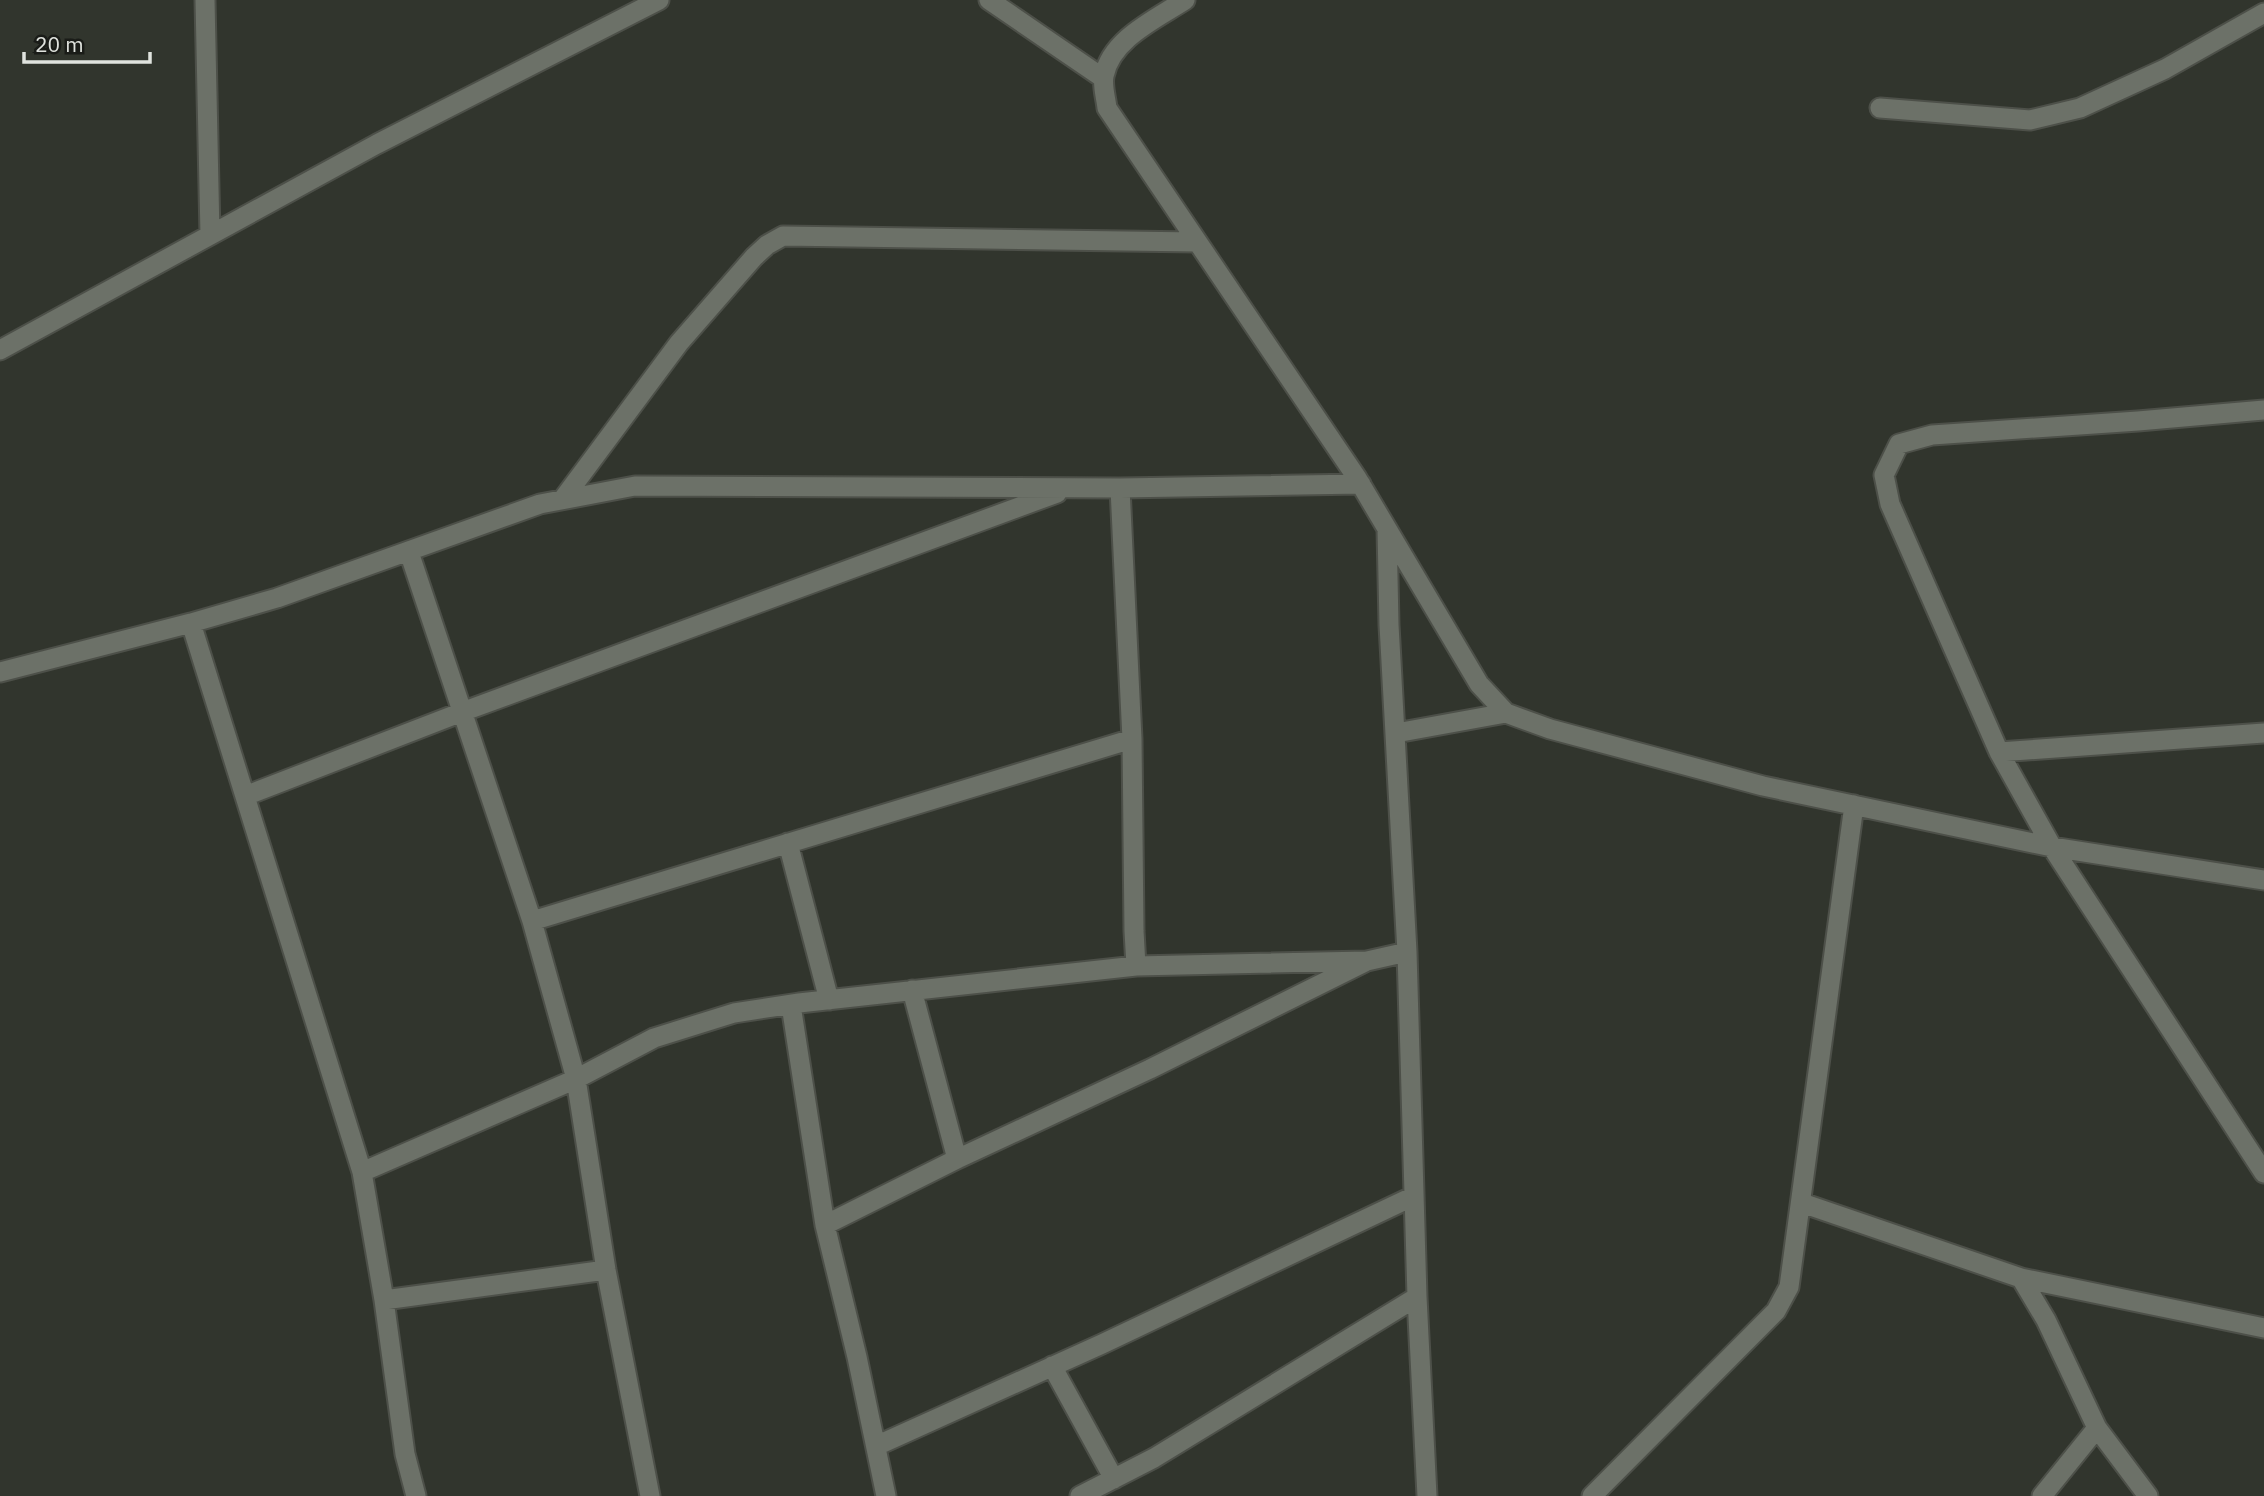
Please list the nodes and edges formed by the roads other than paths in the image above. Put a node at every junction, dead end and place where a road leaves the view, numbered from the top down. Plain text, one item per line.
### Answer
1 (205, 0) edge
2 (659, 0) edge
3 (989, 0) edge
4 (1185, 0) edge
5 (2264, 13) edge
6 (1103, 78) junction
7 (1880, 108) dead end
8 (210, 235) junction
9 (1197, 242) junction
10 (0, 350) edge
11 (2264, 410) edge
12 (1361, 484) junction
13 (1069, 488) junction
14 (1120, 488) junction
15 (563, 499) junction
16 (1387, 528) junction
17 (409, 552) junction
18 (191, 623) junction
19 (0, 672) edge
20 (462, 712) junction
21 (1506, 713) junction
22 (1396, 733) junction
23 (2264, 733) edge
24 (1132, 739) junction
25 (1999, 752) junction
26 (245, 796) junction
27 (1854, 806) junction
28 (788, 844) junction
29 (2052, 847) junction
30 (2264, 880) edge
31 (532, 921) junction
32 (1407, 952) junction
33 (1367, 961) junction
34 (1136, 966) junction
35 (912, 990) junction
36 (829, 1000) junction
37 (791, 1004) junction
38 (576, 1079) junction
39 (957, 1159) junction
40 (362, 1172) junction
41 (2264, 1173) edge
42 (1414, 1196) junction
43 (1802, 1203) junction
44 (825, 1225) junction
45 (606, 1270) junction
46 (2021, 1278) junction
47 (1417, 1297) junction
48 (384, 1300) junction
49 (2264, 1328) edge
50 (1052, 1366) junction
51 (2097, 1428) junction
52 (876, 1446) junction
53 (1114, 1479) junction
54 (416, 1496) edge
55 (650, 1496) edge
56 (886, 1496) edge
57 (1080, 1496) edge
58 (1427, 1496) edge
59 (1592, 1496) edge
60 (2042, 1496) edge
61 (2148, 1496) edge

1 - 8 street
2 - 8 street
3 - 6 street
4 - 6 street
5 - 7 street
6 - 9 street
8 - 10 street
9 - 12 street
9 - 15 street
11 - 25 street
12 - 14 street
12 - 16 street
13 - 14 street
13 - 15 street
13 - 20 street
14 - 24 street
15 - 17 street
16 - 21 street
16 - 22 street
17 - 18 street
17 - 20 street
18 - 19 street
18 - 26 street
20 - 26 street
20 - 31 street
21 - 22 street
21 - 27 street
22 - 32 street
23 - 25 street
24 - 28 street
24 - 34 street
25 - 29 street
26 - 40 street
27 - 29 street
27 - 43 street
28 - 31 street
28 - 36 street
29 - 30 street
29 - 41 street
31 - 38 street
32 - 33 street
32 - 42 street
33 - 34 street
33 - 39 street
34 - 35 street
35 - 36 street
35 - 39 street
36 - 37 street
37 - 38 street
37 - 44 street
38 - 40 street
38 - 45 street
39 - 44 street
40 - 48 street
42 - 47 street
42 - 50 street
43 - 46 street
43 - 59 street
44 - 52 street
45 - 48 street
45 - 55 street
46 - 49 street
46 - 51 street
47 - 53 street
47 - 58 street
48 - 54 street
50 - 52 street
50 - 53 street
51 - 60 street
51 - 61 street
52 - 56 street
53 - 57 street

